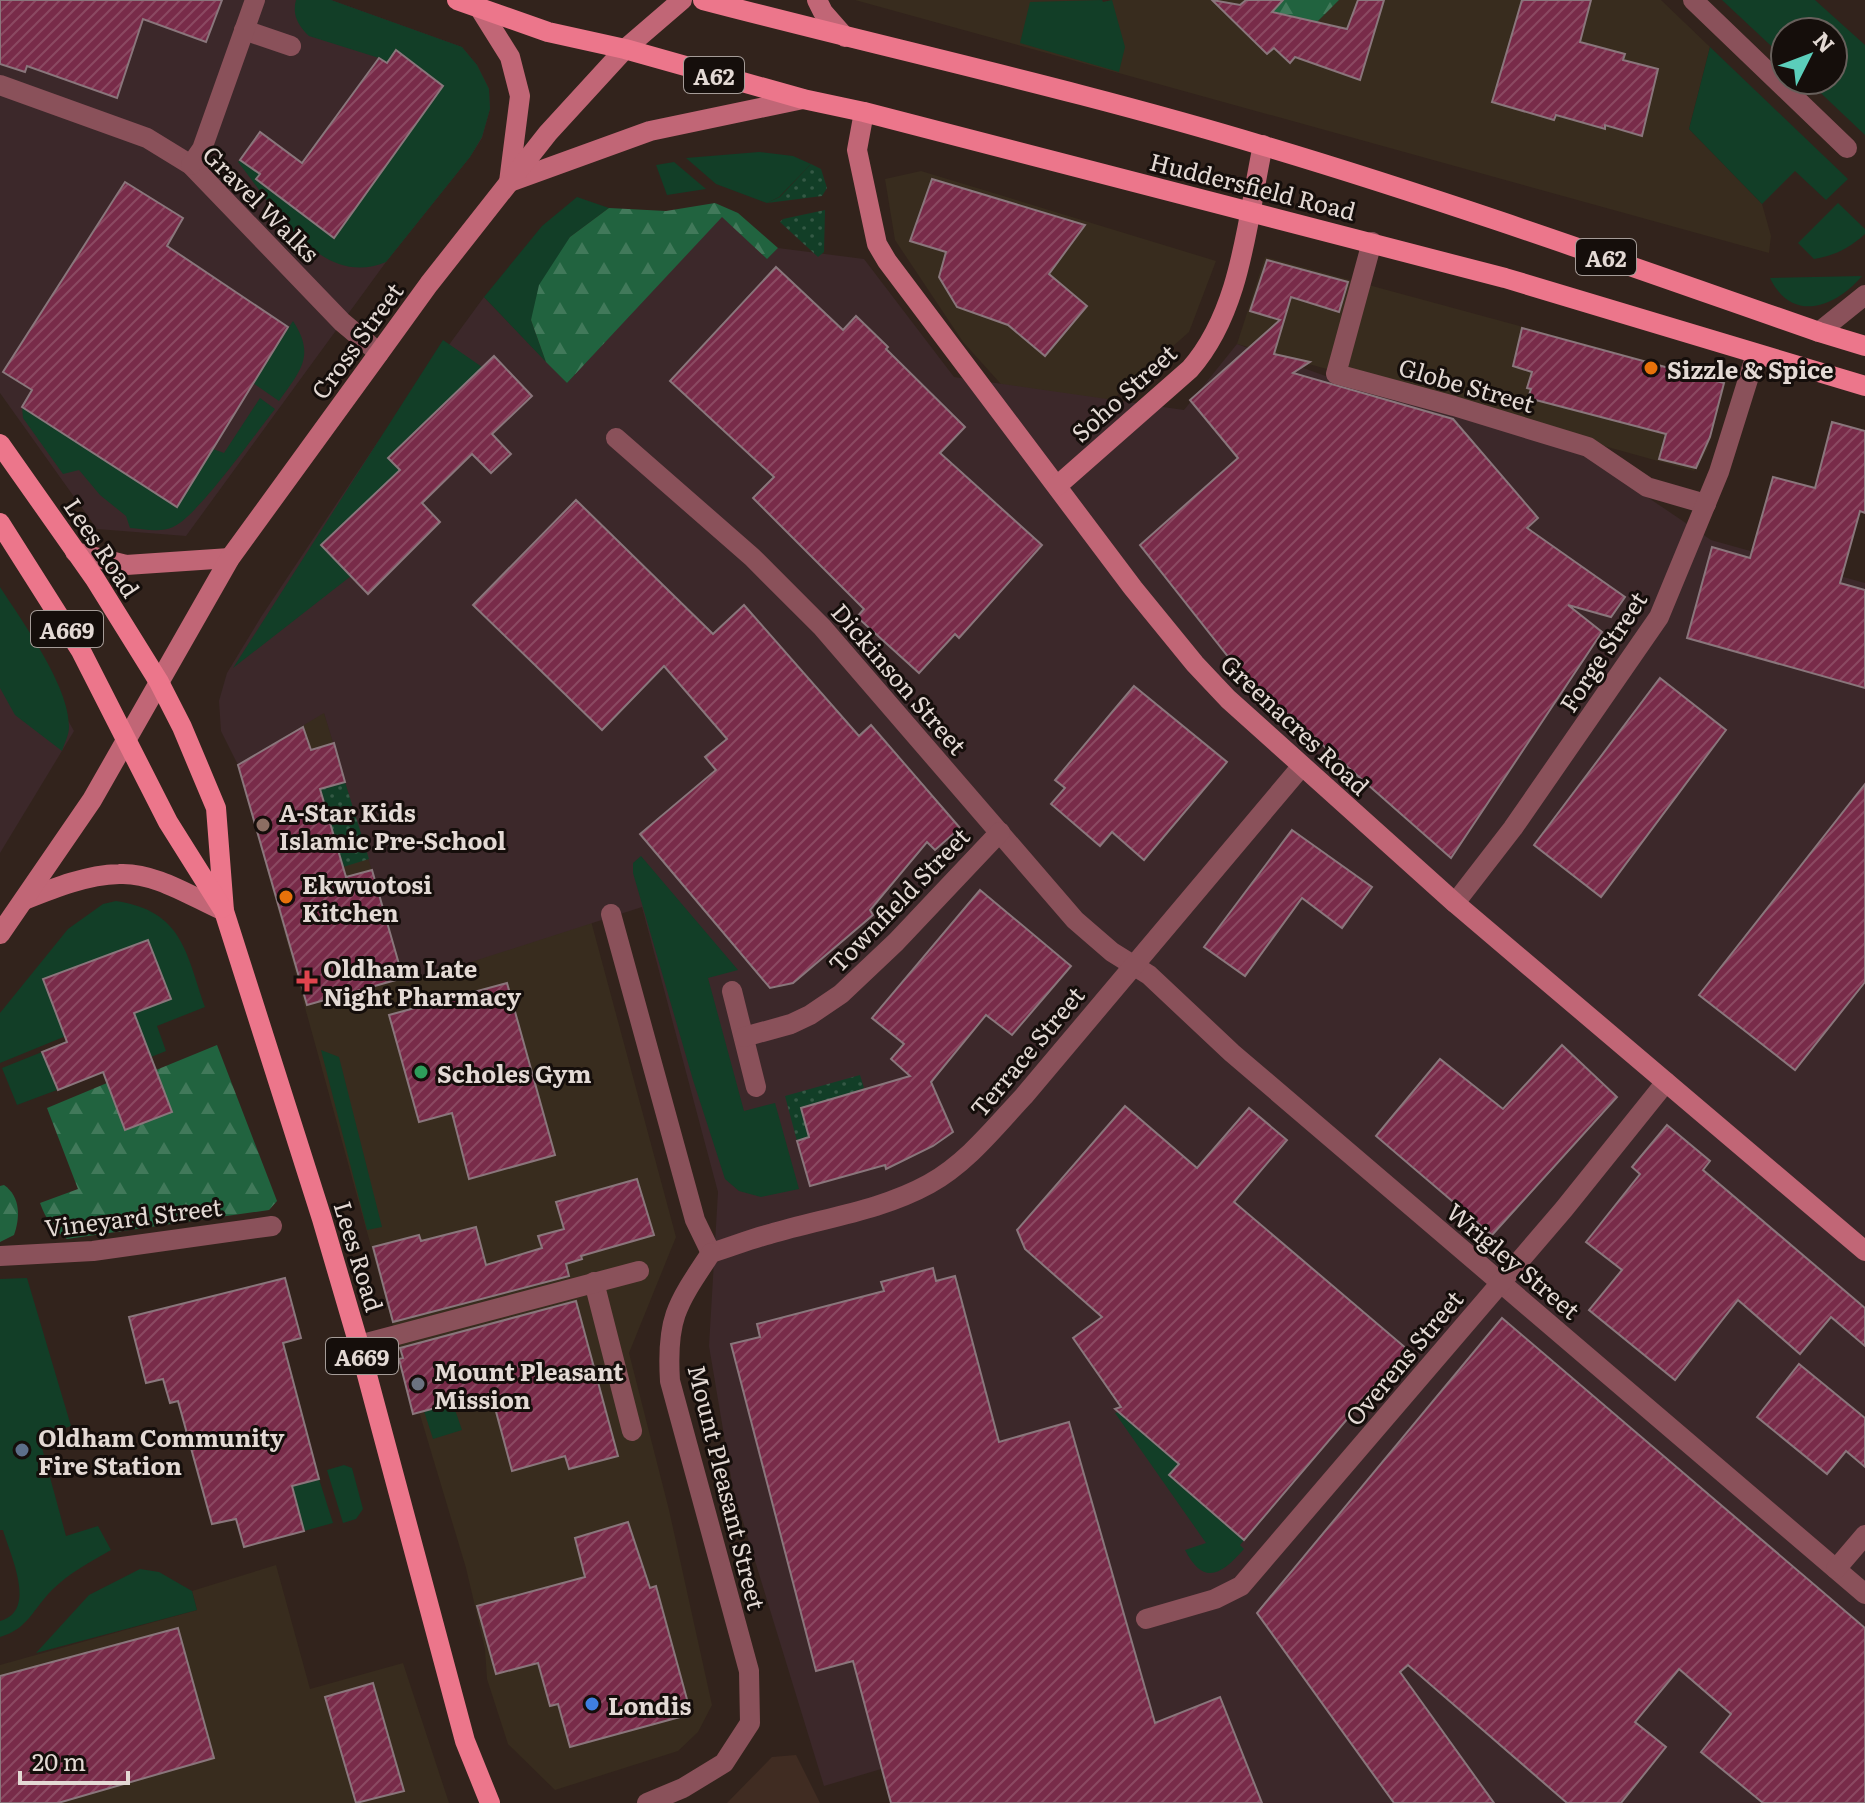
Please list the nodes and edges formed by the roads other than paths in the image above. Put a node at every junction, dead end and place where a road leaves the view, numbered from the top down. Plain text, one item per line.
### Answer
1 (255, 0) edge
2 (457, 0) edge
3 (682, 0) edge
4 (703, 0) edge
5 (817, 0) edge
6 (1693, 0) edge
7 (480, 9) junction
8 (244, 30) junction
9 (845, 37) junction
10 (291, 46) dead end
11 (625, 49) junction
12 (0, 85) edge
13 (803, 99) junction
14 (864, 112) junction
15 (1263, 145) junction
16 (1847, 148) dead end
17 (191, 165) junction
18 (509, 182) junction
19 (1249, 210) junction
20 (1372, 242) junction
21 (1865, 295) edge
22 (1819, 332) junction
23 (1865, 346) edge
24 (379, 353) junction
25 (1756, 354) junction
26 (1865, 386) edge
27 (616, 438) dead end
28 (0, 444) edge
29 (1057, 486) junction
30 (1706, 504) junction
31 (0, 523) edge
32 (75, 552) junction
33 (230, 558) junction
34 (159, 682) junction
35 (125, 739) junction
36 (1301, 767) junction
37 (1000, 832) junction
38 (24, 900) junction
39 (1455, 903) junction
40 (224, 911) junction
41 (611, 914) dead end
42 (0, 934) edge
43 (1132, 966) junction
44 (732, 991) dead end
45 (744, 1037) junction
46 (1666, 1082) junction
47 (756, 1087) dead end
48 (272, 1226) dead end
49 (1865, 1251) edge
50 (711, 1253) junction
51 (0, 1256) edge
52 (639, 1271) dead end
53 (594, 1282) junction
54 (1501, 1282) junction
55 (359, 1345) junction
56 (632, 1431) dead end
57 (1865, 1535) edge
58 (1836, 1569) junction
59 (1865, 1594) edge
60 (1146, 1619) dead end
61 (490, 1803) edge
62 (647, 1803) edge

1 - 8 street
2 - 7 main road, A62
3 - 11 main road, Cross Street
4 - 9 main road, Huddersfield Road / A62
5 - 9 main road
6 - 16 street
7 - 11 main road, A62
7 - 18 main road
8 - 10 street
8 - 17 street
9 - 15 main road, Huddersfield Road / A62
11 - 13 main road, Huddersfield Road / A62
11 - 18 main road, Cross Street
12 - 17 street, Gravel Walks
13 - 14 main road, Huddersfield Road / A62
13 - 18 main road
14 - 19 main road, Huddersfield Road / A62
14 - 29 main road, Greenacres Road
15 - 19 main road, Soho Street
15 - 22 main road, Huddersfield Road / A62
17 - 24 street, Gravel Walks
18 - 24 main road, Cross Street
19 - 20 main road, Huddersfield Road / A62
19 - 29 main road, Soho Street
20 - 25 main road, Huddersfield Road / A62
20 - 30 street, Globe Street
21 - 22 street
22 - 23 main road, Huddersfield Road / A62
24 - 33 main road, Cross Street
25 - 26 main road, Huddersfield Road / A62
25 - 30 street, Forge Street
27 - 37 street, Dickinson Street
28 - 32 main road, Lees Road / A669
29 - 36 main road, Greenacres Road
30 - 39 street, Forge Street
31 - 35 main road, Lees Road / A669
32 - 33 main road
32 - 34 main road, Lees Road / A669
33 - 34 main road, Cross Street
34 - 35 main road
34 - 40 main road, Lees Road / A669
35 - 38 main road
35 - 40 main road, Lees Road / A669
36 - 39 main road, Greenacres Road
36 - 43 street, Terrace Street
37 - 43 street, Dickinson Street
37 - 45 street, Townfield Street
38 - 40 main road
38 - 42 main road
39 - 46 main road, Greenacres Road
40 - 55 main road, Lees Road / A669
41 - 50 street
43 - 50 street, Terrace Street
43 - 54 street, Wrigley Street
44 - 45 street
45 - 47 street
46 - 49 main road, Greenacres Road
46 - 54 street, Overens Street
48 - 51 street, Vineyard Street
50 - 62 street, Mount Pleasant Street
52 - 53 street
53 - 55 street
53 - 56 street
54 - 58 street, Wrigley Street
54 - 60 street, Overens Street
55 - 61 main road, Lees Road / A669
57 - 58 street
58 - 59 street, Wrigley Street

